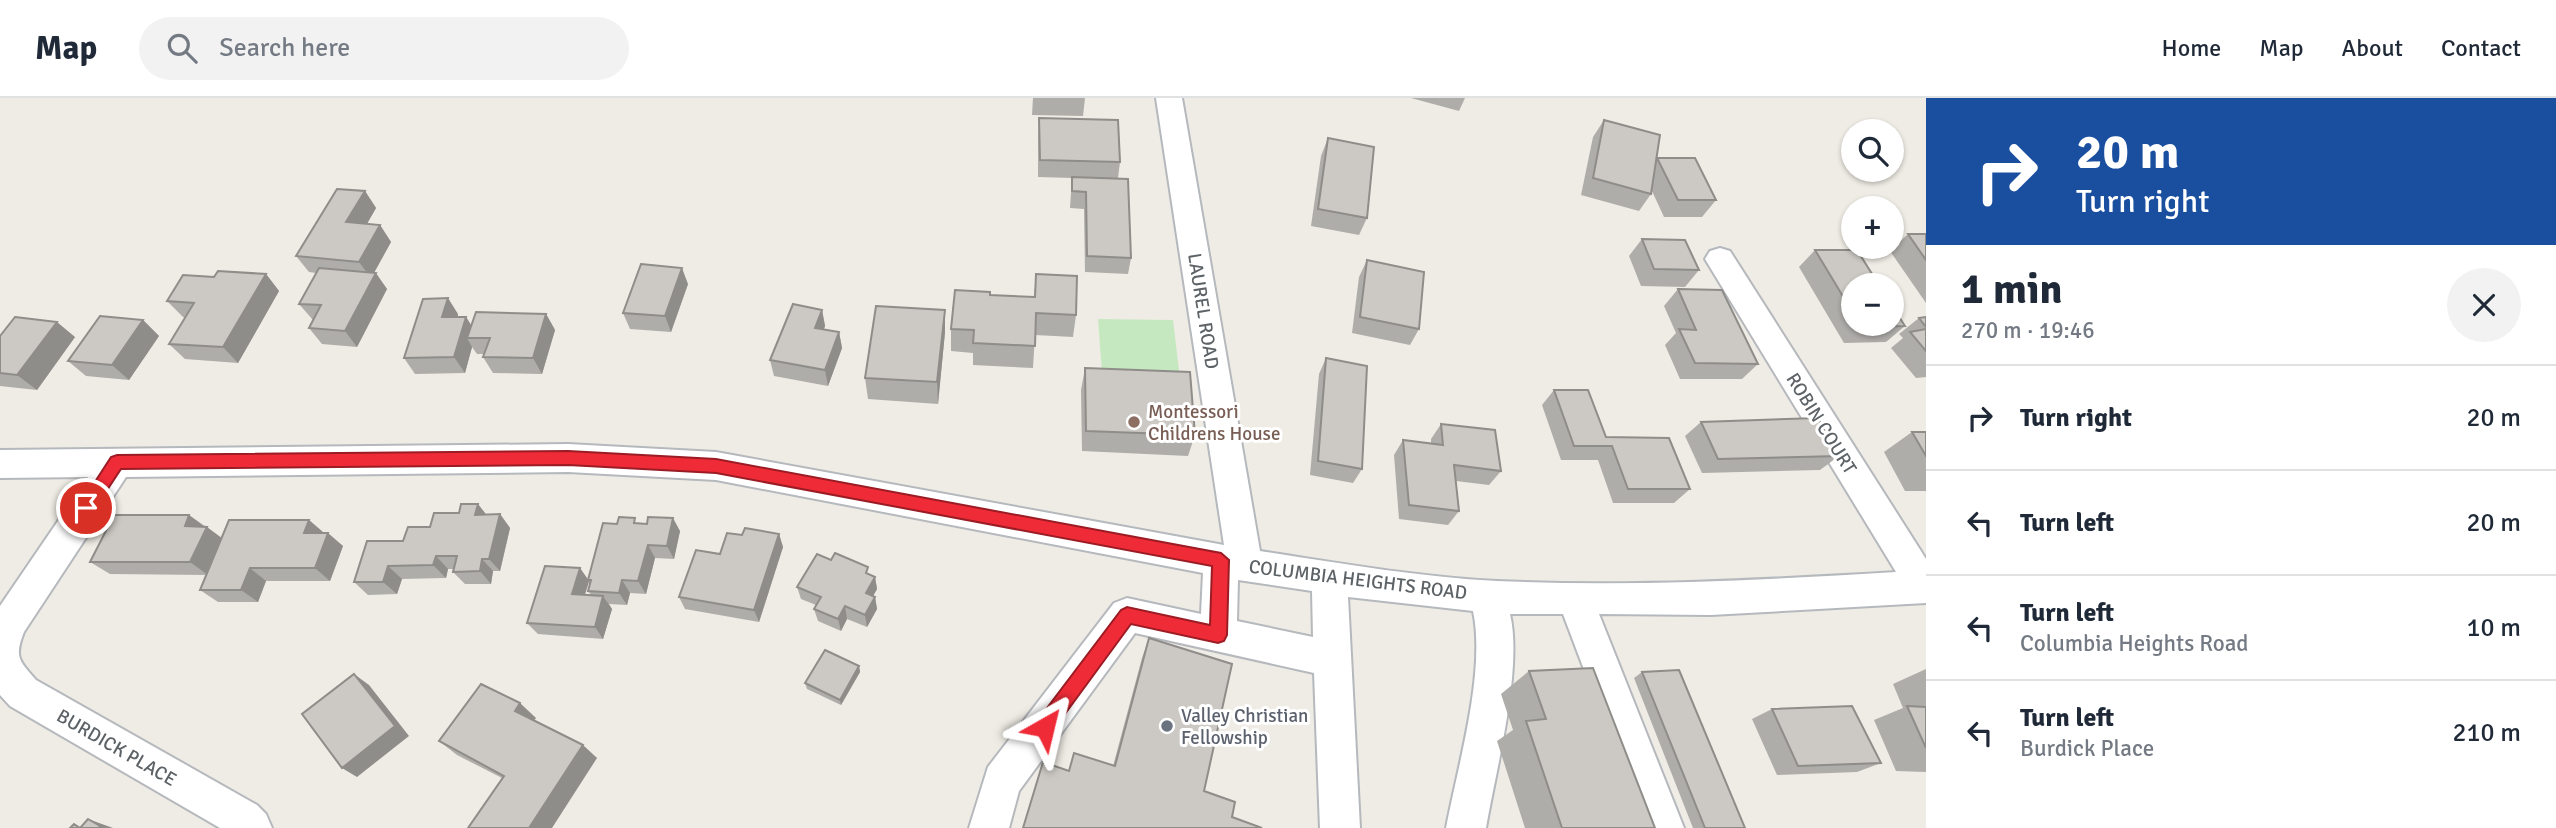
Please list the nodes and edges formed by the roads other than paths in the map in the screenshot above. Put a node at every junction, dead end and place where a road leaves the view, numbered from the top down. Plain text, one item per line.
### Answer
1 (1169, 98) edge
2 (1720, 259) dead end
3 (117, 462) junction
4 (0, 464) edge
5 (1233, 563) junction
6 (1329, 578) junction
7 (1925, 587) edge
8 (1488, 596) junction
9 (1574, 597) junction
10 (1218, 635) junction
11 (0, 657) edge
12 (1333, 659) junction
13 (252, 828) edge
14 (989, 828) edge
15 (1340, 828) edge
16 (1466, 828) edge
17 (1664, 828) edge

1 - 5 street, LAUREL ROAD
2 - 7 street, ROBIN COURT
3 - 4 street, COLUMBIA HEIGHTS ROAD
3 - 5 street, COLUMBIA HEIGHTS ROAD
3 - 11 street, BURDICK PLACE
5 - 6 street, COLUMBIA HEIGHTS ROAD
5 - 10 street, LAUREL ROAD
6 - 8 street, COLUMBIA HEIGHTS ROAD
6 - 12 street
7 - 9 street, COLUMBIA HEIGHTS ROAD
8 - 9 street, COLUMBIA HEIGHTS ROAD
8 - 16 street
9 - 17 street
10 - 12 street
10 - 14 street
11 - 13 street, BURDICK PLACE
12 - 15 street

